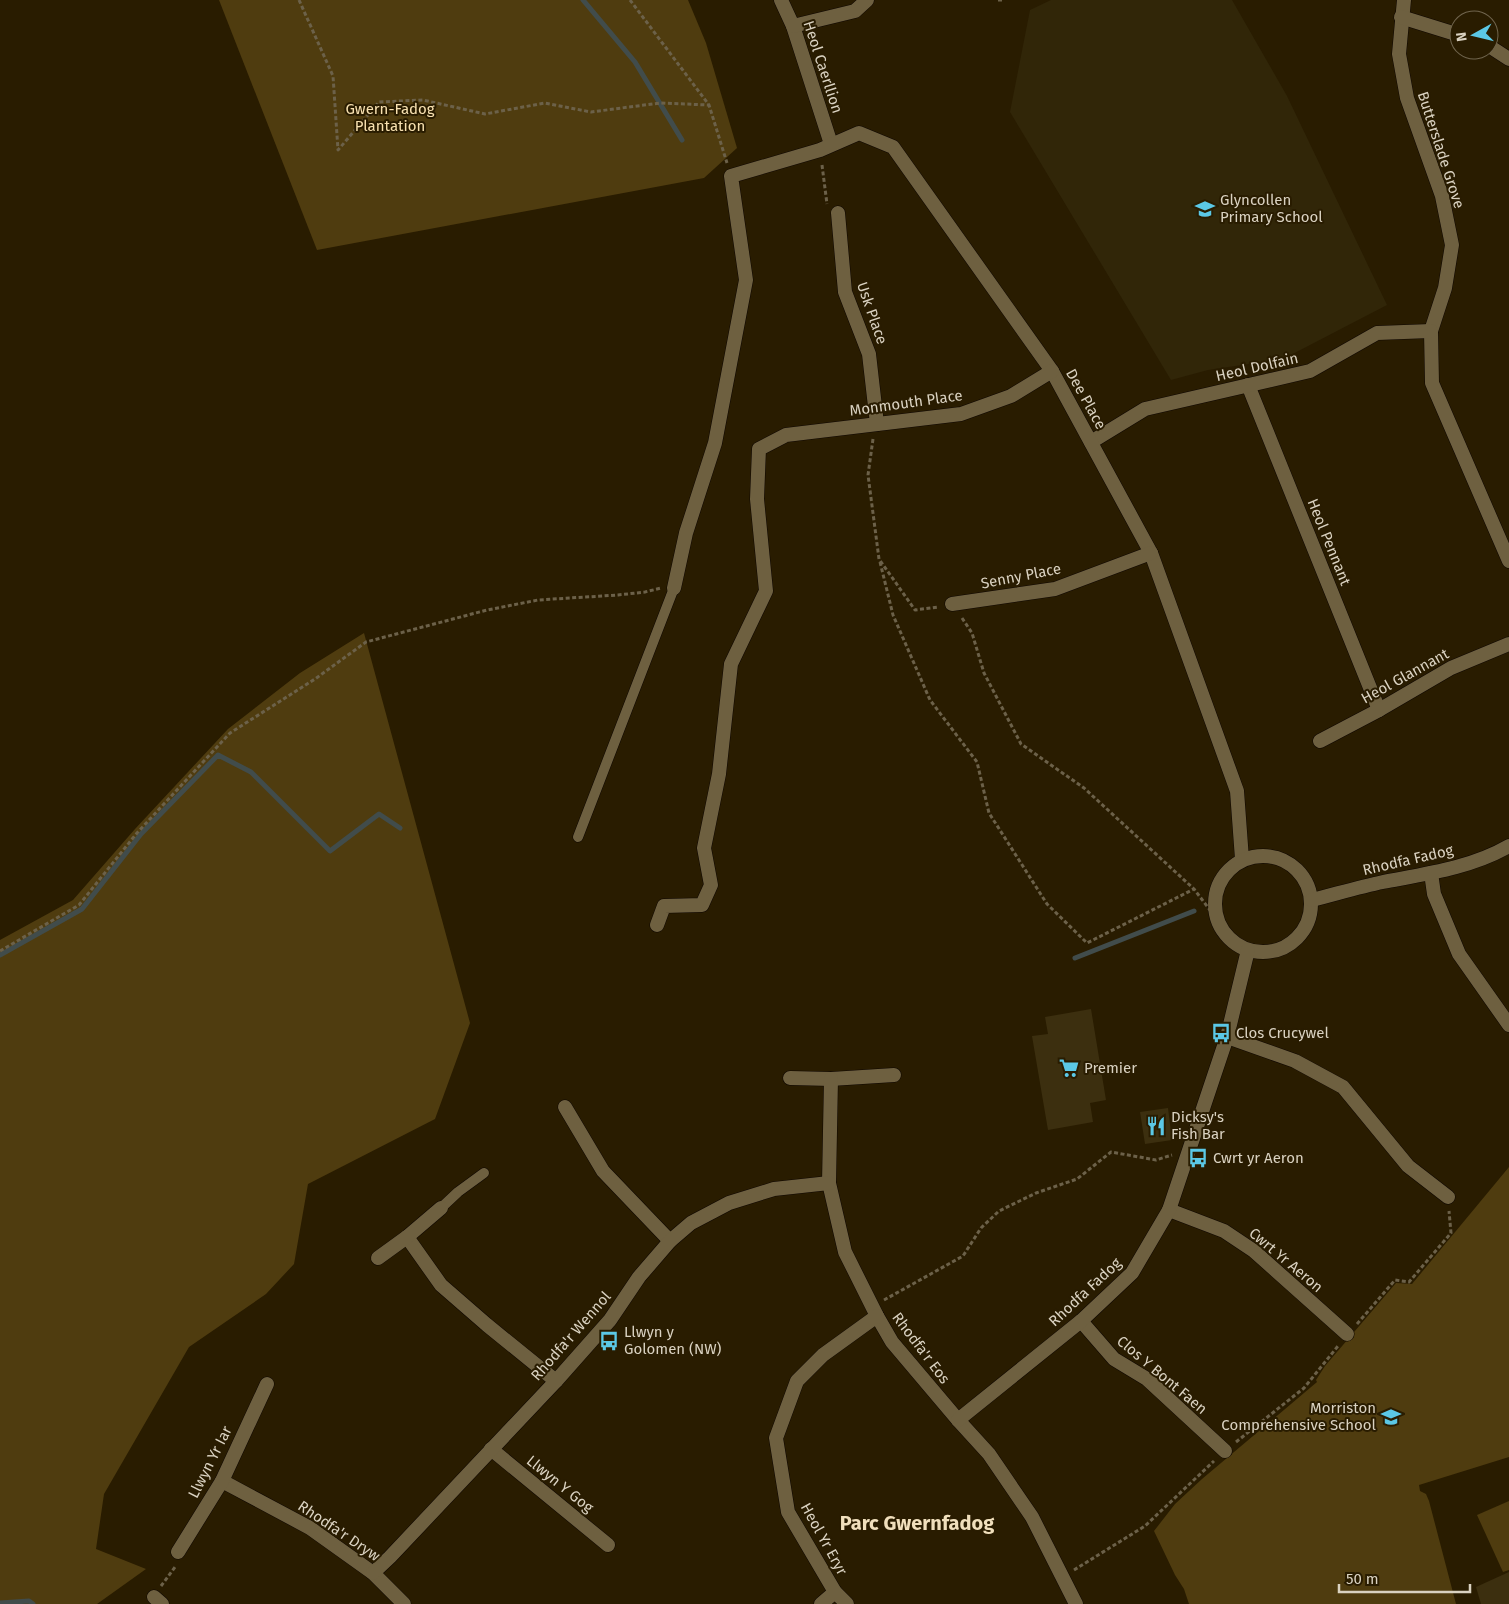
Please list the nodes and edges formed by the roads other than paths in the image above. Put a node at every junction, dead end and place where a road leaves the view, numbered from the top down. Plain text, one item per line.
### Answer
1 (781, 0) edge
2 (867, 0) edge
3 (1404, 0) edge
4 (1401, 17) junction
5 (793, 26) junction
6 (1449, 32) edge
7 (825, 147) junction
8 (838, 213) road end
9 (1431, 331) junction
10 (1052, 371) junction
11 (1248, 385) junction
12 (877, 424) junction
13 (1091, 442) junction
14 (1151, 552) junction
15 (1509, 561) edge
16 (674, 588) joint
17 (952, 604) road end
18 (1509, 644) edge
19 (1379, 710) junction
20 (1320, 741) dead end
21 (578, 837) dead end
22 (1509, 846) edge
23 (1242, 859) junction
24 (1431, 873) junction
25 (1312, 900) junction
26 (657, 925) dead end
27 (1248, 950) junction
28 (1509, 1025) edge
29 (1227, 1037) junction
30 (894, 1075) dead end
31 (790, 1078) dead end
32 (831, 1079) junction
33 (565, 1107) dead end
34 (484, 1173) dead end
35 (829, 1183) junction
36 (1448, 1197) road end
37 (441, 1208) joint
38 (1169, 1210) junction
39 (407, 1237) junction
40 (670, 1241) junction
41 (378, 1258) dead end
42 (875, 1312) junction
43 (1081, 1320) junction
44 (1347, 1334) road end
45 (556, 1381) junction
46 (266, 1384) dead end
47 (958, 1420) junction
48 (491, 1449) junction
49 (1225, 1450) road end
50 (222, 1480) junction
51 (608, 1545) dead end
52 (178, 1552) road end
53 (373, 1573) junction
54 (835, 1592) junction
55 (404, 1604) edge
56 (821, 1604) edge
57 (847, 1604) edge
58 (1076, 1604) edge

1 - 5 street, Heol Caerllion
2 - 5 street
3 - 4 street, Butterslade Grove
4 - 6 street
4 - 9 street, Butterslade Grove
5 - 7 street, Heol Caerllion
7 - 10 street, Dee Place
7 - 16 street, Dee Place
8 - 12 street, Usk Place
9 - 11 street, Heol Dolfain
9 - 15 street, Butterslade Grove
10 - 12 street, Monmouth Place
10 - 13 street, Dee Place
11 - 13 street, Heol Dolfain
11 - 19 street, Heol Pennant
12 - 26 street, Monmouth Place
13 - 14 street, Dee Place
14 - 17 street, Senny Place
14 - 23 street, Dee Place
16 - 21 lane
18 - 19 street, Heol Glannant
19 - 20 street, Heol Glannant
22 - 24 street, Rhodfa Fadog
23 - 25 street
23 - 27 street
24 - 25 street, Rhodfa Fadog
24 - 28 street
25 - 27 street
27 - 29 street, Rhodfa Fadog
29 - 36 street
29 - 38 street, Rhodfa Fadog
30 - 32 street
31 - 32 street
32 - 35 street, Rhodfa'r Eos
33 - 40 street
34 - 37 lane
35 - 40 street, Rhodfa'r Wennol
35 - 42 street, Rhodfa'r Eos
37 - 39 street
38 - 43 street, Rhodfa Fadog
38 - 44 street, Cwrt Yr Aeron
39 - 41 street
39 - 45 street
40 - 45 street, Rhodfa'r Wennol
42 - 47 street, Rhodfa'r Eos
42 - 54 street, Heol Yr Eryr
43 - 47 street, Rhodfa Fadog
43 - 49 street, Clos Y Bont Faen
45 - 48 street, Rhodfa'r Wennol
46 - 50 street, Llwyn Yr Iar
47 - 58 street, Rhodfa'r Eos
48 - 51 street, Llwyn Y Gog
48 - 53 street, Rhodfa'r Wennol
50 - 52 street, Llwyn Yr Iar
50 - 53 street, Rhodfa'r Dryw
53 - 55 street, Rhodfa'r Dryw
54 - 56 street
54 - 57 street, Heol Yr Eryr

